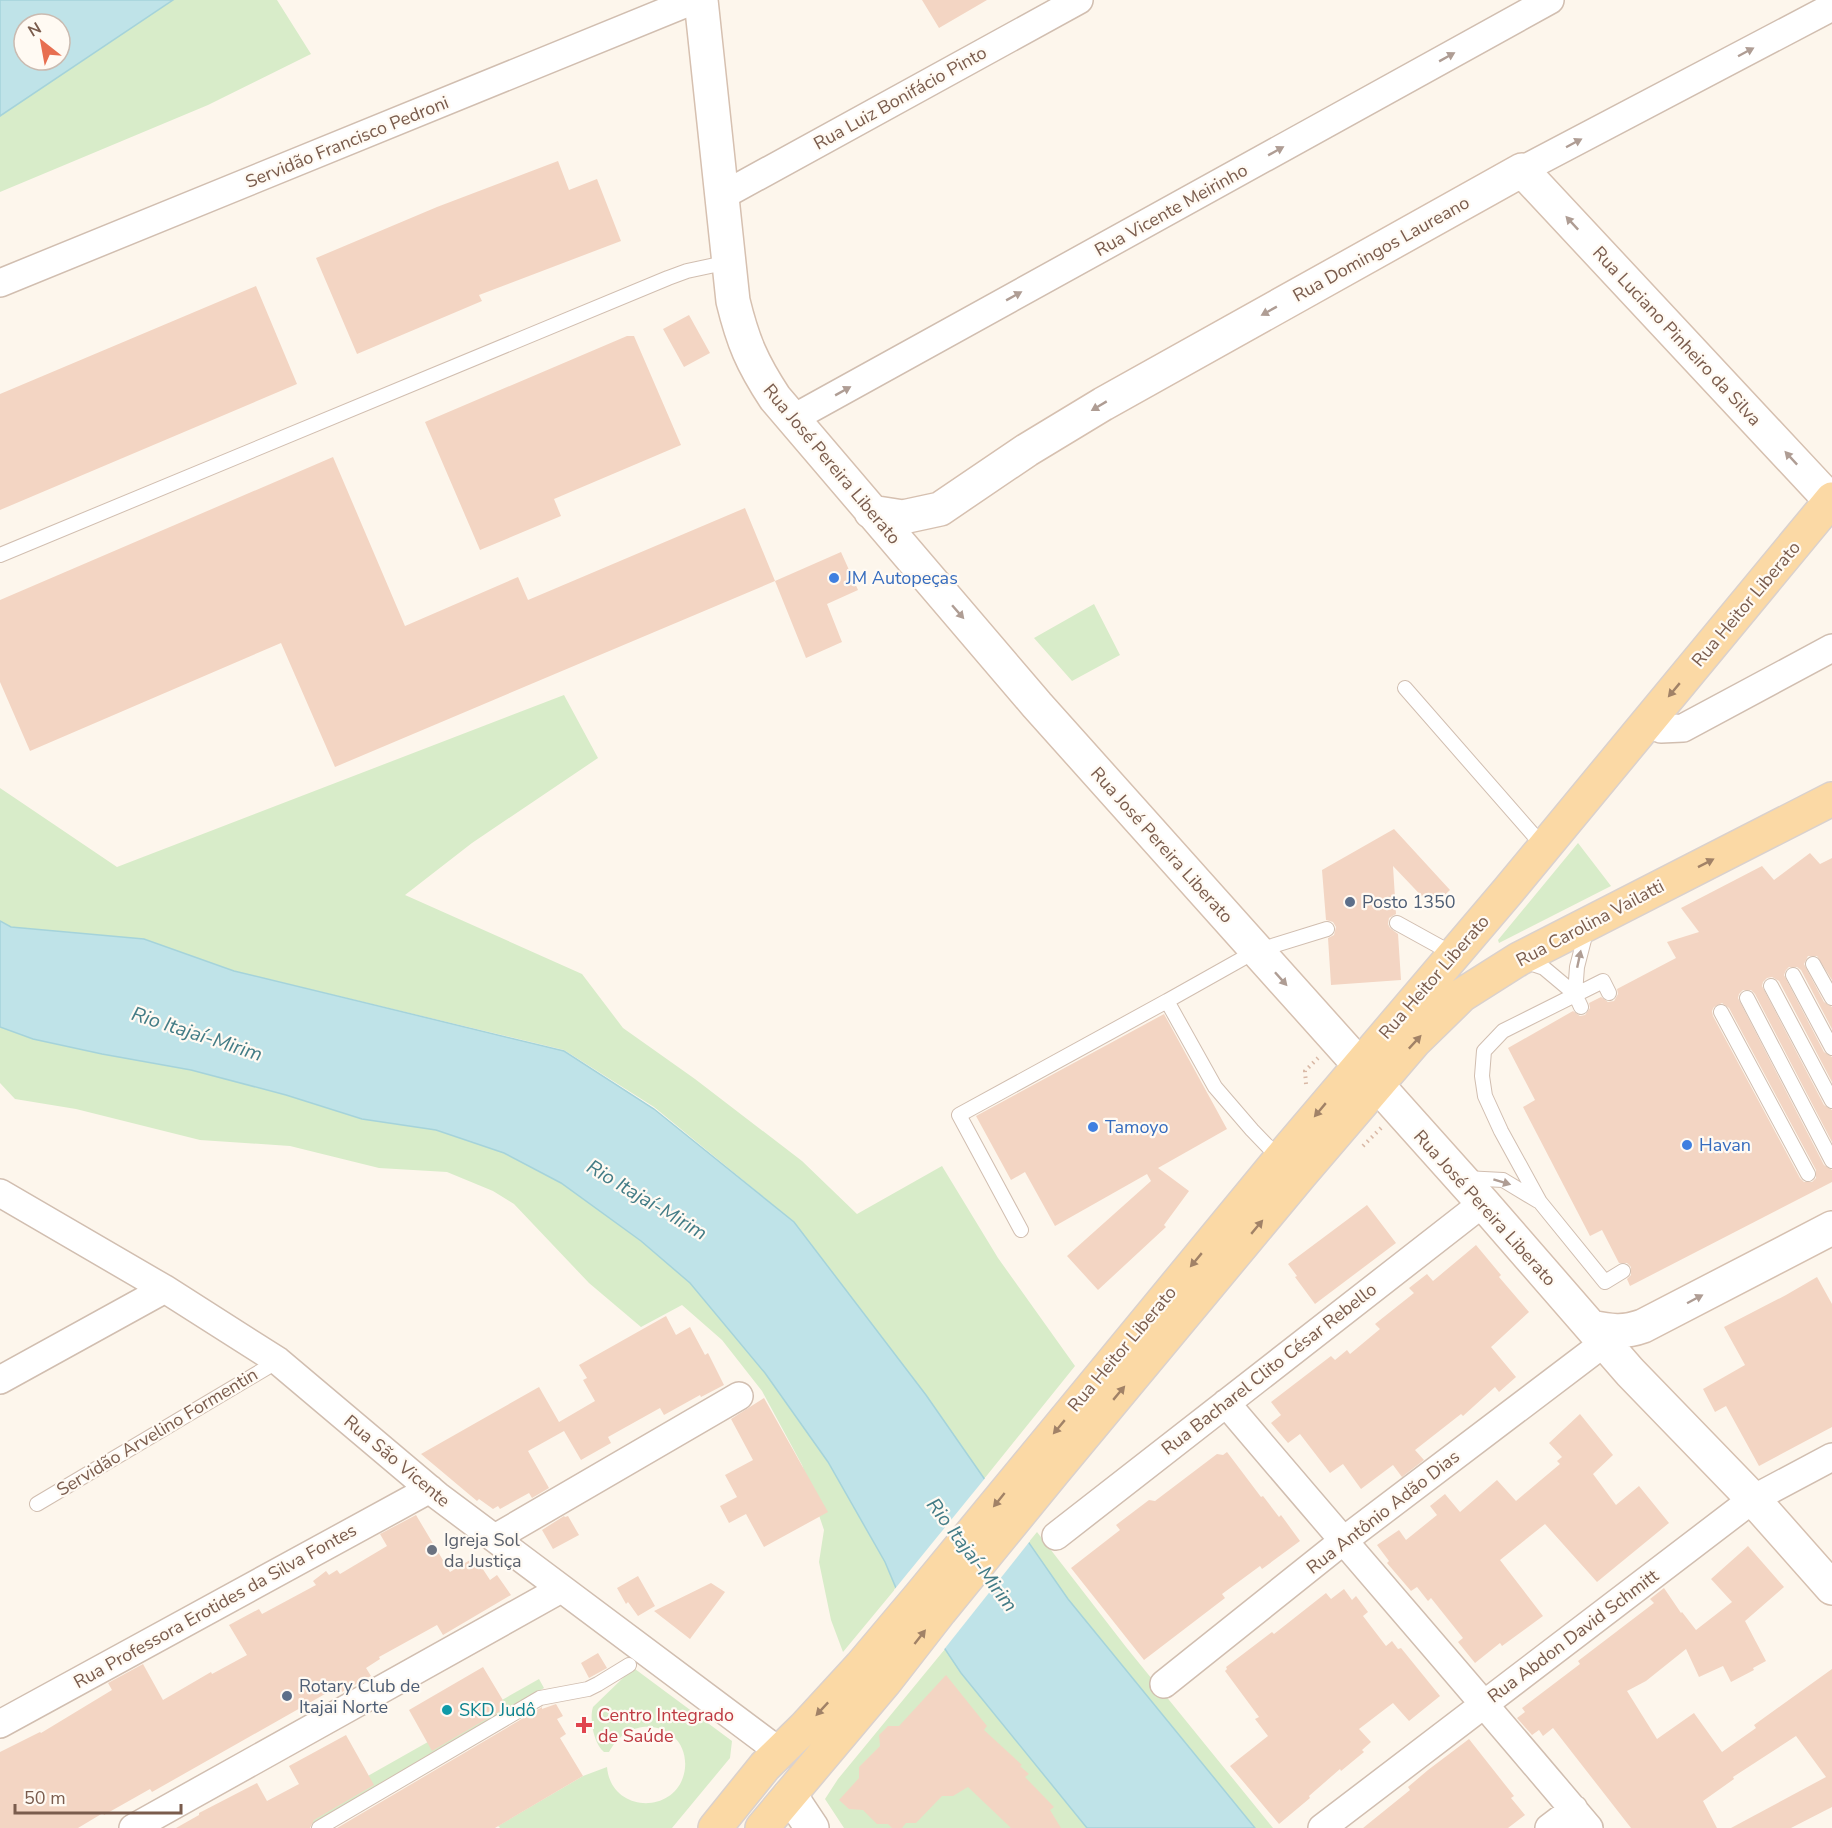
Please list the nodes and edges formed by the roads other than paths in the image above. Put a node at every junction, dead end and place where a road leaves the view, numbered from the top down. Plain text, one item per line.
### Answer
1 (694, 0) edge
2 (701, 0) edge
3 (1079, 0) edge
4 (1550, 0) edge
5 (1832, 7) edge
6 (1522, 170) junction
7 (722, 196) junction
8 (729, 262) junction
9 (0, 283) edge
10 (792, 419) junction
11 (1832, 500) edge
12 (940, 509) junction
13 (872, 512) junction
14 (0, 555) edge
15 (920, 568) junction
16 (1832, 648) edge
17 (1405, 688) dead end
18 (1648, 722) junction
19 (1832, 799) edge
20 (1544, 847) junction
21 (1397, 923) dead end
22 (1588, 924) junction
23 (1327, 929) dead end
24 (1256, 951) junction
25 (1455, 955) junction
26 (1519, 959) junction
27 (1814, 964) dead end
28 (1792, 975) dead end
29 (1771, 986) dead end
30 (1609, 993) dead end
31 (1747, 998) dead end
32 (1832, 998) edge
33 (1167, 1000) junction
34 (1578, 1000) junction
35 (1721, 1012) dead end
36 (1832, 1048) edge
37 (1367, 1076) junction
38 (1832, 1101) edge
39 (1280, 1159) junction
40 (1832, 1161) edge
41 (1808, 1174) dead end
42 (1460, 1177) junction
43 (0, 1193) edge
44 (1540, 1202) junction
45 (1483, 1203) junction
46 (1832, 1228) edge
47 (1021, 1230) dead end
48 (1623, 1271) dead end
49 (165, 1289) junction
50 (1643, 1326) junction
51 (1598, 1335) junction
52 (278, 1360) junction
53 (1629, 1372) junction
54 (0, 1380) edge
55 (739, 1396) dead end
56 (1226, 1402) junction
57 (1832, 1457) edge
58 (1046, 1462) junction
59 (430, 1489) junction
60 (1753, 1499) junction
61 (37, 1504) dead end
62 (1056, 1536) dead end
63 (495, 1538) junction
64 (1343, 1541) junction
65 (1832, 1588) edge
66 (561, 1589) junction
67 (629, 1665) dead end
68 (873, 1674) junction
69 (1164, 1684) dead end
70 (1485, 1704) junction
71 (0, 1724) edge
72 (780, 1752) junction
73 (790, 1795) junction
74 (1582, 1819) edge
75 (133, 1828) edge
76 (319, 1828) edge
77 (715, 1828) edge
78 (762, 1828) edge
79 (812, 1828) edge
80 (1322, 1828) edge
81 (1549, 1828) edge

1 - 9 street, Servidão Francisco Pedroni
2 - 7 main road, Rua José Pereira Liberato
3 - 7 street, Rua Luiz Bonifácio Pinto
10 -> 4 street, Rua Vicente Meirinho
6 -> 5 street, Rua Domingos Laureano
11 -> 6 main road, Rua Luciano Pinheiro da Silva
6 -> 12 main road, Rua Domingos Laureano
7 - 8 main road, Rua José Pereira Liberato
8 - 10 main road, Rua José Pereira Liberato
8 - 14 lane
10 - 13 main road, Rua José Pereira Liberato
11 -> 18 main road, Rua Heitor Liberato
12 - 13 main road, Rua Domingos Laureano
12 - 15 main road, Rua Domingos Laureano
13 - 15 main road, Rua José Pereira Liberato
15 -> 24 main road, Rua José Pereira Liberato
16 - 18 street
17 - 20 lane
18 - 20 main road, Rua Heitor Liberato
22 -> 19 main road, Rua Carolina Vailatti
20 - 25 main road, Rua Heitor Liberato
21 - 25 lane
22 - 26 main road, Rua Carolina Vailatti
34 -> 22 lane
23 - 24 lane
24 - 33 lane
24 -> 37 main road, Rua José Pereira Liberato
25 - 37 main road, Rua Heitor Liberato
26 - 34 lane
37 -> 26 main road, Rua Carolina Vailatti
27 - 32 lane
28 - 36 lane
29 - 38 lane
30 - 34 lane
31 - 40 lane
33 - 39 lane
33 - 47 lane
34 - 44 lane
35 - 41 lane
37 -> 39 main road, Rua Heitor Liberato
37 - 42 main road, Rua José Pereira Liberato
58 -> 37 main road, Rua Heitor Liberato
39 -> 58 main road, Rua Heitor Liberato
42 -> 44 lane
42 - 45 main road, Rua José Pereira Liberato
43 - 49 street, Rua São Vicente
44 - 48 lane
45 - 51 main road, Rua José Pereira Liberato
45 - 56 street, Rua Bacharel Clito César Rebello
50 -> 46 main road
49 - 52 street, Rua São Vicente
49 - 54 street
50 - 51 main road
50 - 53 main road
51 - 53 main road, Rua José Pereira Liberato
51 - 64 street, Rua Antônio Adão Dias
52 - 59 street, Rua São Vicente
52 - 61 lane, Servidão Arvelino Formentin
53 - 60 main road, Rua José Pereira Liberato
55 - 63 street
56 - 62 street, Rua Bacharel Clito César Rebello
56 - 64 street
57 - 60 street, Rua Abdon David Schmitt
58 - 68 main road
59 - 63 street, Rua São Vicente
59 - 71 street, Rua Professora Erotides da Silva Fontes
60 - 65 main road, Rua José Pereira Liberato
60 - 70 street, Rua Abdon David Schmitt
63 - 66 street, Rua São Vicente
64 - 69 street, Rua Antônio Adão Dias
64 - 70 street
66 - 72 street, Rua São Vicente
66 - 75 street
67 - 76 lane
68 -> 72 main road
68 - 73 main road
70 - 74 street
70 - 80 street, Rua Abdon David Schmitt
72 - 77 main road
73 - 78 main road
73 - 79 main road
74 - 81 street

